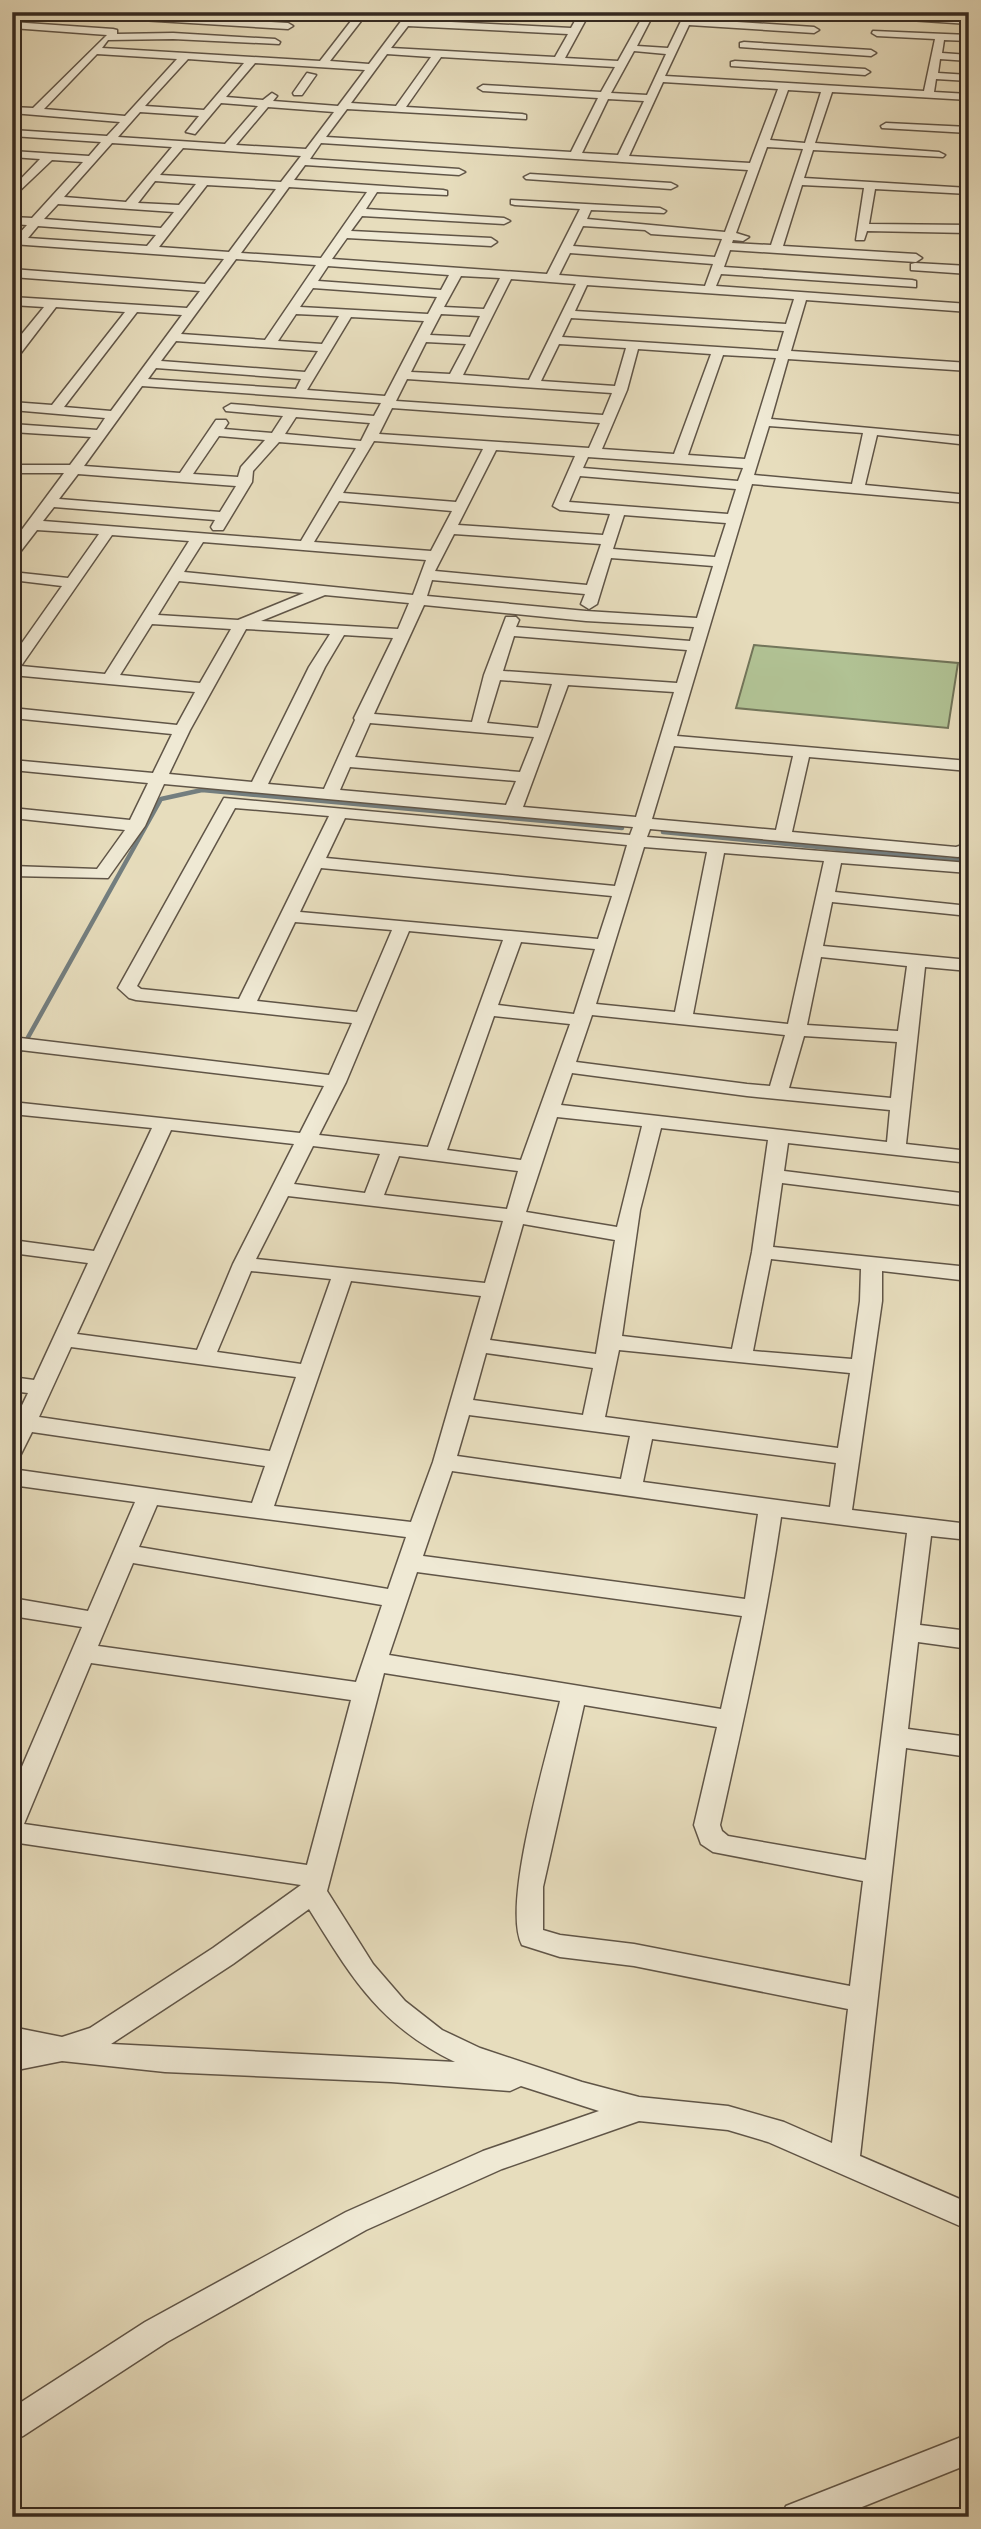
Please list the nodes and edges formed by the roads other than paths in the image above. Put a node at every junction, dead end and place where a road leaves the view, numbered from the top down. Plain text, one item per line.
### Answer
1 (237, 12) edge
2 (363, 12) edge
3 (413, 12) edge
4 (464, 12) edge
5 (585, 12) edge
6 (620, 12) edge
7 (807, 12) edge
8 (820, 13) edge
9 (649, 14) edge
10 (883, 14) edge
11 (130, 15) edge
12 (170, 16) edge
13 (688, 17) edge
14 (523, 18) dead end
15 (969, 21) edge
16 (227, 23) junction
17 (405, 23) junction
18 (12, 25) edge
19 (454, 26) junction
20 (752, 27) junction
21 (517, 29) junction
22 (814, 30) junction
23 (573, 31) junction
24 (877, 33) junction
25 (111, 34) junction
26 (940, 37) junction
27 (214, 38) junction
28 (969, 38) edge
29 (275, 42) junction
30 (388, 46) junction
31 (744, 46) junction
32 (629, 48) junction
33 (786, 48) junction
34 (808, 49) junction
35 (564, 50) junction
36 (95, 51) junction
37 (670, 51) junction
38 (871, 53) junction
39 (438, 54) junction
40 (187, 55) junction
41 (936, 56) junction
42 (501, 57) junction
43 (969, 58) edge
44 (257, 59) junction
45 (558, 61) junction
46 (324, 64) junction
47 (621, 64) junction
48 (735, 64) junction
49 (780, 66) junction
50 (373, 67) junction
51 (244, 70) junction
52 (864, 72) junction
53 (311, 75) junction
54 (601, 76) dead end
55 (614, 76) junction
56 (931, 76) junction
57 (364, 78) junction
58 (969, 78) edge
59 (657, 79) junction
60 (727, 83) junction
61 (784, 87) junction
62 (827, 90) junction
63 (262, 91) dead end
64 (858, 91) junction
65 (276, 92) junction
66 (298, 93) junction
67 (892, 93) junction
68 (311, 94) dead end
69 (928, 95) junction
70 (604, 96) junction
71 (969, 97) edge
72 (649, 98) junction
73 (218, 100) junction
74 (475, 101) junction
75 (343, 102) junction
76 (265, 104) junction
77 (136, 109) junction
78 (398, 110) junction
79 (34, 112) junction
80 (15, 113) edge
81 (208, 113) junction
82 (524, 114) junction
83 (888, 116) junction
84 (126, 125) junction
85 (945, 129) junction
86 (969, 130) edge
87 (191, 132) dead end
88 (12, 133) edge
89 (109, 139) junction
90 (320, 140) junction
91 (763, 143) junction
92 (180, 144) junction
93 (808, 146) junction
94 (229, 148) junction
95 (474, 149) junction
96 (505, 151) junction
97 (881, 151) junction
98 (12, 154) edge
99 (540, 154) junction
100 (49, 156) junction
101 (575, 156) junction
102 (170, 158) junction
103 (183, 158) dead end
104 (90, 159) junction
105 (622, 159) junction
106 (305, 160) junction
107 (248, 162) dead end
108 (681, 162) junction
109 (937, 165) junction
110 (756, 167) junction
111 (459, 172) junction
112 (530, 177) junction
113 (153, 178) junction
114 (204, 181) junction
115 (796, 181) junction
116 (870, 185) junction
117 (671, 186) junction
118 (374, 189) junction
119 (931, 189) junction
120 (284, 191) junction
121 (969, 191) edge
122 (443, 193) junction
123 (12, 195) edge
124 (55, 200) junction
125 (515, 202) junction
126 (129, 206) junction
127 (359, 206) junction
128 (587, 207) junction
129 (180, 209) junction
130 (660, 211) junction
131 (427, 216) junction
132 (12, 220) edge
133 (504, 221) junction
134 (35, 222) junction
135 (579, 222) junction
136 (863, 227) junction
137 (651, 229) junction
138 (969, 229) edge
139 (163, 232) junction
140 (343, 234) junction
141 (16, 240) edge
142 (728, 241) junction
143 (33, 242) junction
144 (777, 244) junction
145 (919, 248) junction
146 (565, 249) junction
147 (150, 250) junction
148 (856, 254) junction
149 (639, 255) junction
150 (234, 257) junction
151 (482, 258) junction
152 (323, 263) junction
153 (12, 264) edge
154 (719, 266) junction
155 (969, 270) edge
156 (456, 272) junction
157 (12, 273) edge
158 (507, 276) junction
159 (551, 279) junction
160 (583, 281) junction
161 (311, 284) junction
162 (912, 284) junction
163 (209, 288) junction
164 (709, 290) junction
165 (444, 294) junction
166 (801, 296) junction
167 (12, 301) edge
168 (53, 303) junction
169 (906, 304) junction
170 (134, 308) junction
171 (969, 308) edge
172 (293, 310) junction
173 (191, 312) junction
174 (486, 313) junction
175 (347, 314) junction
176 (433, 314) junction
177 (568, 314) junction
178 (790, 328) junction
179 (173, 337) junction
180 (421, 338) junction
181 (556, 340) junction
182 (472, 341) junction
183 (17, 343) edge
184 (269, 344) junction
185 (633, 345) junction
186 (326, 348) junction
187 (718, 352) junction
188 (783, 354) junction
189 (12, 355) edge
190 (153, 364) junction
191 (969, 367) edge
192 (402, 375) junction
193 (309, 376) junction
194 (455, 379) junction
195 (139, 382) junction
196 (533, 384) junction
197 (244, 390) junction
198 (620, 390) junction
199 (299, 393) junction
200 (388, 402) junction
201 (12, 406) edge
202 (231, 408) junction
203 (55, 410) junction
204 (292, 413) junction
205 (114, 415) junction
206 (607, 419) junction
207 (378, 420) junction
208 (763, 422) junction
209 (12, 428) edge
210 (871, 430) junction
211 (215, 432) junction
212 (101, 434) junction
213 (275, 438) junction
214 (367, 441) junction
215 (969, 441) edge
216 (492, 445) junction
217 (589, 452) junction
218 (681, 458) junction
219 (12, 469) edge
220 (73, 469) junction
221 (576, 472) junction
222 (747, 476) junction
223 (183, 478) junction
224 (245, 482) junction
225 (859, 487) junction
226 (335, 497) junction
227 (969, 499) edge
228 (49, 502) junction
229 (460, 507) junction
230 (618, 511) junction
231 (224, 517) junction
232 (734, 519) junction
233 (33, 524) junction
234 (451, 529) junction
235 (109, 530) junction
236 (205, 538) junction
237 (305, 546) junction
238 (606, 547) junction
239 (12, 553) edge
240 (436, 556) junction
241 (720, 562) junction
242 (426, 575) junction
243 (12, 576) edge
244 (175, 576) junction
245 (72, 583) junction
246 (327, 589) junction
247 (593, 590) junction
248 (419, 599) junction
249 (516, 609) junction
250 (586, 616) junction
251 (147, 619) junction
252 (703, 623) junction
253 (240, 624) junction
254 (340, 630) junction
255 (506, 631) junction
256 (401, 634) junction
257 (696, 646) junction
258 (12, 669) edge
259 (492, 675) junction
260 (110, 679) junction
261 (561, 681) junction
262 (207, 688) junction
263 (683, 688) junction
264 (12, 713) edge
265 (362, 718) junction
266 (478, 728) junction
267 (182, 730) junction
268 (544, 733) junction
269 (667, 740) junction
270 (802, 751) junction
271 (344, 761) junction
272 (12, 765) edge
273 (969, 765) edge
274 (525, 777) junction
275 (161, 778) junction
276 (258, 787) junction
277 (330, 793) junction
278 (513, 810) junction
279 (339, 812) junction
280 (12, 813) edge
281 (643, 822) junction
282 (136, 825) junction
283 (783, 835) junction
284 (637, 841) junction
285 (717, 847) junction
286 (969, 848) edge
287 (833, 858) junction
288 (315, 862) junction
289 (969, 868) edge
290 (12, 872) edge
291 (622, 892) junction
292 (826, 896) junction
293 (969, 911) edge
294 (289, 916) junction
295 (403, 925) junction
296 (514, 936) junction
297 (605, 945) junction
298 (814, 951) junction
299 (917, 962) junction
300 (969, 967) edge
301 (246, 1005) junction
302 (489, 1010) junction
303 (583, 1014) junction
304 (362, 1018) junction
305 (683, 1019) junction
306 (796, 1030) junction
307 (907, 1037) junction
308 (12, 1043) edge
309 (564, 1066) junction
310 (336, 1082) junction
311 (778, 1093) junction
312 (900, 1105) junction
313 (12, 1108) edge
314 (550, 1110) junction
315 (653, 1120) junction
316 (163, 1123) junction
317 (779, 1135) junction
318 (307, 1139) junction
319 (896, 1149) junction
320 (391, 1151) junction
321 (435, 1154) junction
322 (969, 1157) edge
323 (528, 1167) junction
324 (773, 1176) junction
325 (280, 1189) junction
326 (372, 1200) junction
327 (969, 1200) edge
328 (514, 1216) junction
329 (625, 1235) junction
330 (12, 1246) edge
331 (762, 1251) junction
332 (103, 1259) junction
333 (243, 1264) junction
334 (872, 1265) junction
335 (343, 1273) junction
336 (969, 1274) edge
337 (492, 1291) junction
338 (64, 1339) junction
339 (476, 1345) junction
340 (608, 1353) junction
341 (741, 1357) junction
342 (204, 1358) junction
343 (862, 1367) junction
344 (309, 1372) junction
345 (12, 1384) edge
346 (41, 1388) junction
347 (460, 1406) junction
348 (25, 1423) junction
349 (592, 1424) junction
350 (643, 1430) junction
351 (12, 1451) edge
352 (848, 1457) junction
353 (279, 1460) junction
354 (444, 1462) junction
355 (12, 1477) edge
356 (630, 1489) junction
357 (149, 1496) junction
358 (771, 1508) junction
359 (260, 1512) junction
360 (840, 1515) junction
361 (920, 1526) junction
362 (422, 1531) junction
363 (969, 1532) edge
364 (125, 1553) junction
365 (410, 1563) junction
366 (396, 1599) junction
367 (12, 1607) edge
368 (756, 1609) junction
369 (96, 1621) junction
370 (908, 1632) junction
371 (969, 1640) edge
372 (84, 1653) junction
373 (374, 1662) junction
374 (366, 1693) junction
375 (574, 1696) junction
376 (733, 1720) junction
377 (896, 1737) junction
378 (969, 1747) edge
379 (12, 1821) edge
380 (12, 1832) edge
381 (877, 1872) junction
382 (314, 1884) junction
383 (862, 2000) junction
384 (12, 2039) edge
385 (58, 2050) junction
386 (12, 2059) edge
387 (544, 2081) junction
388 (639, 2109) junction
389 (845, 2162) junction
390 (969, 2217) edge
391 (12, 2426) edge
392 (969, 2449) edge
393 (797, 2517) edge

1 - 16 street
2 - 46 street
3 - 17 street
4 - 19 street
5 - 23 street
6 - 9 street
7 - 8 street
8 - 22 street
9 - 13 street
9 - 32 street
10 - 15 street
10 - 24 street
11 - 12 street
11 - 25 street
12 - 16 street
13 - 20 street
13 - 37 street
14 - 21 street
16 - 27 street
16 - 29 street
17 - 19 street
17 - 30 street
18 - 25 street
19 - 21 street
20 - 22 street
20 - 31 street
21 - 23 street
22 - 34 street
23 - 35 street
24 - 26 street
24 - 38 street
25 - 27 street
25 - 36 street
26 - 28 street
26 - 41 street
27 - 29 street
29 - 44 street
30 - 35 street
30 - 39 street
30 - 50 street
31 - 33 street
31 - 48 street
32 - 37 street
32 - 47 street
33 - 34 street
33 - 49 street
34 - 38 street
35 - 45 street
36 - 40 street
36 - 79 street
37 - 59 street
38 - 52 street
39 - 42 street
39 - 78 street
40 - 44 street
40 - 77 street
41 - 43 street
41 - 56 street
42 - 45 street
42 - 74 street
44 - 46 street
44 - 51 street
45 - 47 street
46 - 50 street
47 - 55 street
48 - 49 street
48 - 60 street
49 - 52 street
50 - 57 street
51 - 53 street
51 - 73 street
52 - 64 street
53 - 57 street
53 - 66 street
54 - 55 street
55 - 70 street
56 - 58 street
56 - 69 street
57 - 75 street
59 - 60 street
59 - 72 street
60 - 61 street
61 - 62 street
61 - 91 street
62 - 64 street
62 - 93 street
63 - 65 street
64 - 67 street
65 - 66 street
65 - 76 street
66 - 68 street
67 - 69 street
67 - 83 street
69 - 71 street
70 - 72 street
70 - 82 street
70 - 101 street
72 - 105 street
73 - 76 street
73 - 81 street
74 - 78 street
74 - 82 street
74 - 82 street
75 - 76 street
75 - 78 street
75 - 90 street
76 - 94 street
77 - 81 street
77 - 84 street
79 - 80 street
79 - 84 street
81 - 87 street
82 - 96 street
83 - 85 street
83 - 97 street
84 - 89 street
85 - 86 street
85 - 109 street
88 - 89 street
89 - 92 street
89 - 104 street
90 - 95 street
90 - 106 street
91 - 93 street
91 - 110 street
92 - 94 street
92 - 102 street
93 - 97 street
93 - 115 street
94 - 106 street
95 - 96 street
95 - 111 street
96 - 99 street
97 - 109 street
98 - 100 street
99 - 101 street
99 - 112 street
100 - 104 street
100 - 123 street
101 - 105 street
102 - 103 street
102 - 113 street
104 - 124 street
105 - 108 street
106 - 107 street
106 - 111 street
106 - 120 street
108 - 110 street
108 - 117 street
109 - 119 street
110 - 142 street
111 - 122 street
112 - 117 street
112 - 125 street
113 - 114 street
113 - 126 street
114 - 120 street
114 - 129 street
115 - 116 street
115 - 144 street
116 - 119 street
116 - 136 street
117 - 130 street
118 - 120 street
118 - 122 street
118 - 127 street
119 - 121 street
120 - 150 street
122 - 131 street
124 - 126 street
124 - 134 street
125 - 128 street
125 - 133 street
126 - 129 street
127 - 131 street
127 - 140 street
128 - 130 street
128 - 135 street
129 - 139 street
130 - 137 street
131 - 133 street
132 - 134 street
133 - 151 street
134 - 139 street
134 - 141 street
135 - 137 street
135 - 146 street
136 - 145 street
136 - 148 street
137 - 142 street
137 - 149 street
138 - 145 street
139 - 147 street
140 - 151 street
140 - 152 street
141 - 143 street
142 - 144 street
142 - 154 street
143 - 147 street
143 - 153 street
144 - 148 street
145 - 148 street
145 - 155 street
145 - 162 street
146 - 149 street
146 - 159 street
147 - 150 street
149 - 154 street
150 - 152 street
150 - 163 street
151 - 156 street
151 - 158 street
152 - 156 street
152 - 161 street
154 - 162 street
154 - 164 street
156 - 165 street
157 - 163 street
158 - 159 street
158 - 174 street
159 - 160 street
160 - 164 street
160 - 177 street
161 - 165 street
161 - 172 street
162 - 169 street
163 - 173 street
164 - 166 street
165 - 176 street
166 - 169 street
166 - 178 street
167 - 168 street
168 - 170 street
168 - 183 street
169 - 171 street
170 - 173 street
170 - 203 street
172 - 175 street
172 - 184 street
173 - 179 street
174 - 176 street
174 - 182 street
175 - 176 street
175 - 186 street
176 - 180 street
177 - 178 street
177 - 181 street
178 - 188 street
179 - 184 street
179 - 190 street
180 - 182 street
180 - 192 street
181 - 185 street
181 - 196 street
182 - 194 street
183 - 189 street
184 - 186 street
185 - 187 street
185 - 198 street
186 - 193 street
187 - 188 street
187 - 218 street
188 - 191 street
188 - 208 street
190 - 193 street
190 - 195 street
192 - 194 street
192 - 200 street
193 - 199 street
194 - 196 street
195 - 197 street
195 - 205 street
196 - 198 street
197 - 199 street
197 - 202 street
198 - 206 street
199 - 200 street
200 - 206 street
200 - 207 street
201 - 203 street
202 - 204 street
202 - 211 street
203 - 205 street
204 - 207 street
204 - 213 street
205 - 212 street
206 - 217 street
207 - 214 street
208 - 210 street
208 - 222 street
209 - 212 street
210 - 215 street
210 - 225 street
211 - 213 street
211 - 223 street
212 - 220 street
213 - 214 street
213 - 224 street
214 - 216 street
214 - 226 street
216 - 217 street
216 - 229 street
217 - 218 street
217 - 221 street
218 - 222 street
219 - 220 street
220 - 223 street
220 - 228 street
221 - 222 street
221 - 230 street
222 - 225 street
222 - 232 street
223 - 224 street
224 - 231 street
225 - 227 street
226 - 229 street
226 - 237 street
228 - 231 street
228 - 233 street
229 - 234 street
230 - 232 street
230 - 238 street
231 - 236 street
232 - 241 street
233 - 235 street
233 - 239 street
234 - 238 street
234 - 240 street
235 - 236 street
235 - 245 street
236 - 237 street
236 - 244 street
237 - 240 street
238 - 241 street
238 - 247 street
240 - 242 street
241 - 252 street
242 - 247 street
242 - 248 street
243 - 245 street
244 - 246 street
244 - 251 street
245 - 258 street
246 - 248 street
246 - 253 street
247 - 250 street
248 - 249 street
248 - 256 street
249 - 250 street
249 - 255 street
250 - 252 street
251 - 253 street
251 - 260 street
252 - 257 street
253 - 254 street
253 - 262 street
254 - 256 street
254 - 276 street
255 - 257 street
255 - 259 street
256 - 265 street
257 - 263 street
258 - 260 street
259 - 261 street
259 - 266 street
260 - 262 street
261 - 263 street
261 - 268 street
262 - 267 street
263 - 269 street
264 - 267 street
265 - 266 street
265 - 271 street
266 - 268 street
267 - 275 street
268 - 274 street
269 - 270 street
269 - 281 street
270 - 273 street
270 - 283 street
271 - 274 street
271 - 277 street
272 - 275 street
274 - 278 street
275 - 276 street
275 - 282 street
276 - 277 street
277 - 278 street
278 - 281 street
279 - 284 street
279 - 288 street
279 - 301 street
280 - 282 street
281 - 283 street
281 - 284 street
282 - 290 street
283 - 286 street
284 - 285 street
284 - 291 street
285 - 287 street
285 - 305 street
287 - 289 street
287 - 292 street
288 - 291 street
288 - 294 street
291 - 297 street
292 - 293 street
292 - 298 street
294 - 295 street
294 - 301 street
295 - 296 street
295 - 304 street
296 - 297 street
296 - 302 street
297 - 303 street
298 - 299 street
298 - 306 street
299 - 300 street
299 - 307 street
301 - 304 street
302 - 303 street
302 - 321 street
303 - 305 street
303 - 309 street
304 - 310 street
305 - 306 street
306 - 307 street
306 - 311 street
307 - 312 street
308 - 310 street
309 - 311 street
309 - 314 street
310 - 318 street
311 - 312 street
312 - 319 street
313 - 316 street
314 - 315 street
314 - 323 street
315 - 317 street
315 - 329 street
316 - 318 street
316 - 332 street
317 - 319 street
317 - 324 street
318 - 320 street
318 - 325 street
319 - 322 street
320 - 321 street
320 - 326 street
321 - 323 street
323 - 328 street
324 - 327 street
324 - 331 street
325 - 326 street
325 - 333 street
326 - 328 street
328 - 329 street
328 - 337 street
329 - 340 street
330 - 332 street
331 - 334 street
331 - 341 street
332 - 338 street
333 - 335 street
333 - 342 street
334 - 336 street
334 - 343 street
335 - 337 street
335 - 344 street
337 - 339 street
338 - 342 street
338 - 346 street
339 - 340 street
339 - 347 street
340 - 341 street
340 - 349 street
341 - 343 street
342 - 344 street
343 - 352 street
344 - 353 street
345 - 346 street
346 - 348 street
347 - 349 street
347 - 354 street
348 - 351 street
348 - 353 street
349 - 350 street
350 - 352 street
350 - 356 street
352 - 360 street
353 - 359 street
354 - 356 street
354 - 362 street
355 - 357 street
356 - 358 street
357 - 359 street
357 - 364 street
358 - 360 street
358 - 368 street
359 - 362 street
360 - 361 street
361 - 363 street
361 - 370 street
362 - 365 street
364 - 366 street
364 - 369 street
365 - 366 street
365 - 368 street
366 - 373 street
367 - 369 street
368 - 376 street
369 - 372 street
370 - 371 street
370 - 377 street
372 - 374 street
372 - 379 street
373 - 374 street
373 - 375 street
374 - 382 street
375 - 376 street
375 - 383 street
376 - 381 street
377 - 378 street
377 - 381 street
380 - 382 street
381 - 383 street
382 - 385 street
382 - 387 street
383 - 389 street
384 - 385 street
385 - 386 street
385 - 387 street
387 - 388 street
388 - 389 street
388 - 391 street
389 - 390 street
392 - 393 street

